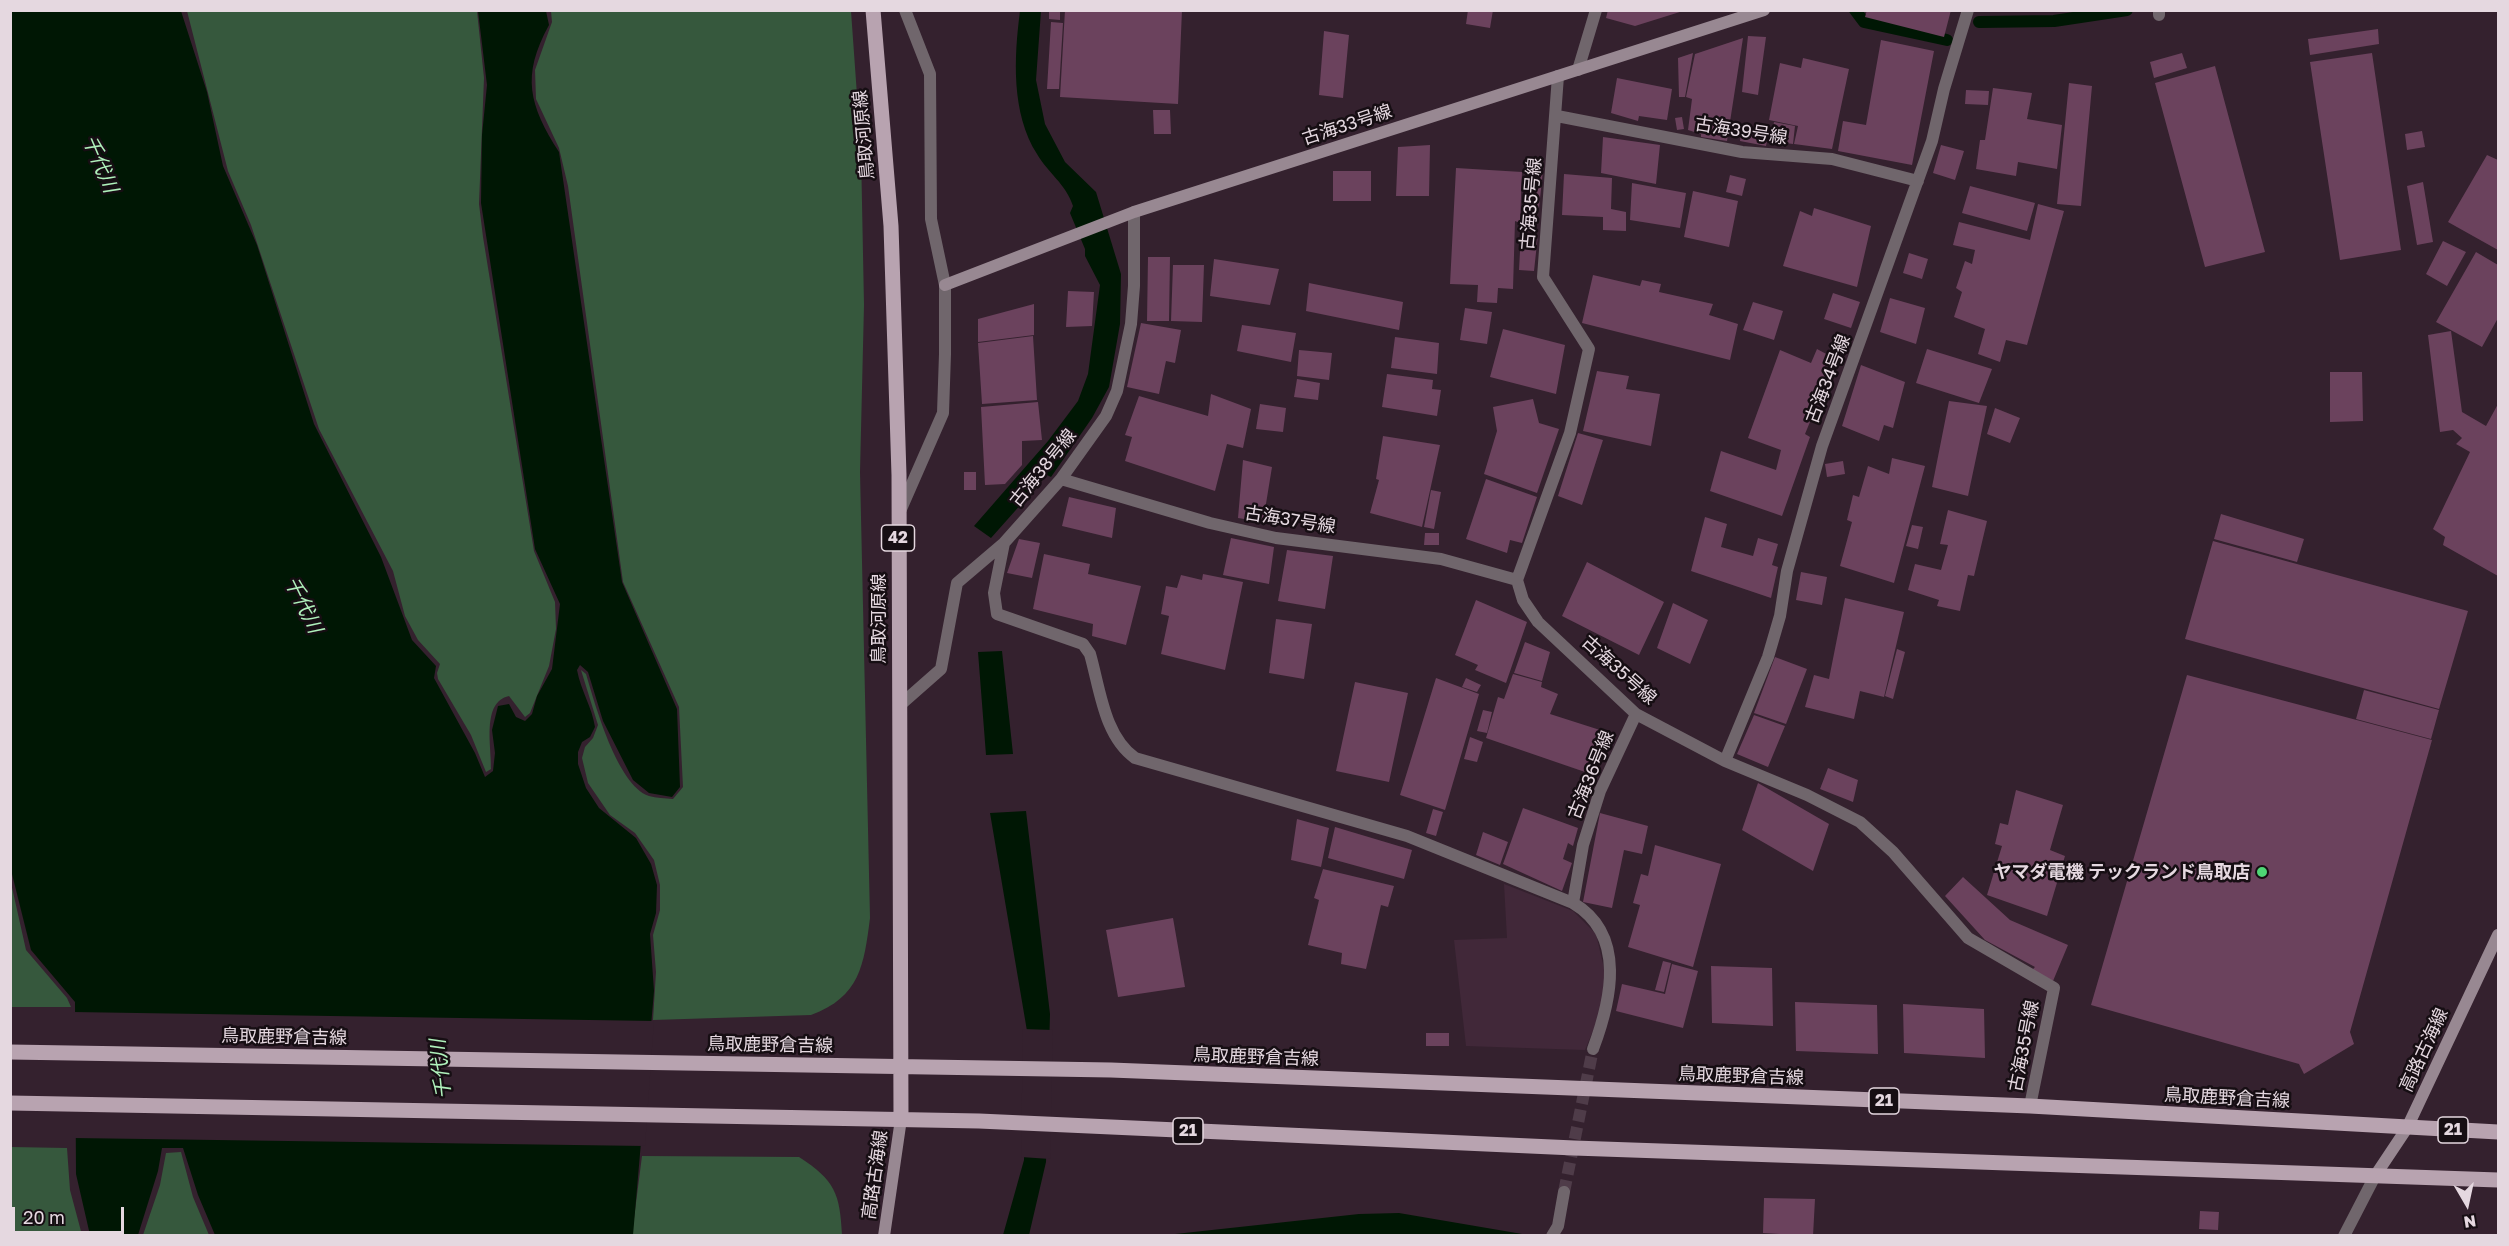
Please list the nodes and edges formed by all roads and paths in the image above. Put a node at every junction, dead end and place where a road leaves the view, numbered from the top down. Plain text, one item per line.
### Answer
1 (873, 10) edge
2 (905, 10) edge
3 (1596, 10) edge
4 (1764, 10) edge
5 (1968, 10) edge
6 (1578, 70) junction
7 (1558, 76) junction
8 (1557, 116) junction
9 (1918, 180) junction
10 (1134, 212) junction
11 (945, 285) junction
12 (1061, 479) junction
13 (898, 516) junction
14 (1004, 543) junction
15 (1517, 580) junction
16 (899, 706) junction
17 (1636, 714) junction
18 (1725, 761) junction
19 (1573, 903) junction
20 (2499, 935) edge
21 (1593, 1049) tunnel mouth
22 (10, 1052) edge
23 (900, 1067) junction
24 (10, 1103) edge
25 (2030, 1107) junction
26 (901, 1119) junction
27 (2407, 1128) junction
28 (2499, 1132) edge
29 (2375, 1176) junction
30 (2499, 1180) edge
31 (1564, 1192) tunnel mouth
32 (884, 1236) edge
33 (1552, 1236) edge
34 (2344, 1236) edge

1 - 13 main road, 鳥取河原線 / 42
2 - 11 street
3 - 6 street
4 - 6 street, 古海33号線
5 - 9 street, 古海34号線
6 - 7 street, 古海33号線
7 - 8 street, 古海35号線
7 - 10 street, 古海33号線
8 - 9 street, 古海39号線
8 - 15 street, 古海35号線
9 - 18 street, 古海34号線
10 - 11 street, 古海33号線
10 - 12 street, 古海38号線
11 - 13 street
12 - 14 street, 古海38号線
12 - 15 street, 古海37号線
13 - 16 main road, 鳥取河原線 / 42
14 - 16 street, 古海38号線
14 - 19 street
15 - 17 street, 古海35号線
16 - 23 main road, 鳥取河原線 / 42
17 - 18 street, 古海35号線
17 - 19 street, 古海36号線
18 - 25 street, 古海35号線
19 - 21 street
20 - 27 street, 高路古海線
22 - 23 main road, 鳥取鹿野倉吉線 / 21
23 - 25 main road, 鳥取鹿野倉吉線 / 21
23 - 26 main road, 鳥取河原線 / 42
24 - 26 main road, 21
25 - 27 main road, 鳥取鹿野倉吉線 / 21
26 - 29 main road, 21
26 - 32 street, 高路古海線
27 - 28 main road, 鳥取鹿野倉吉線 / 21
27 - 29 street, 高路古海線
29 - 30 main road, 21
29 - 34 street
31 - 33 street

